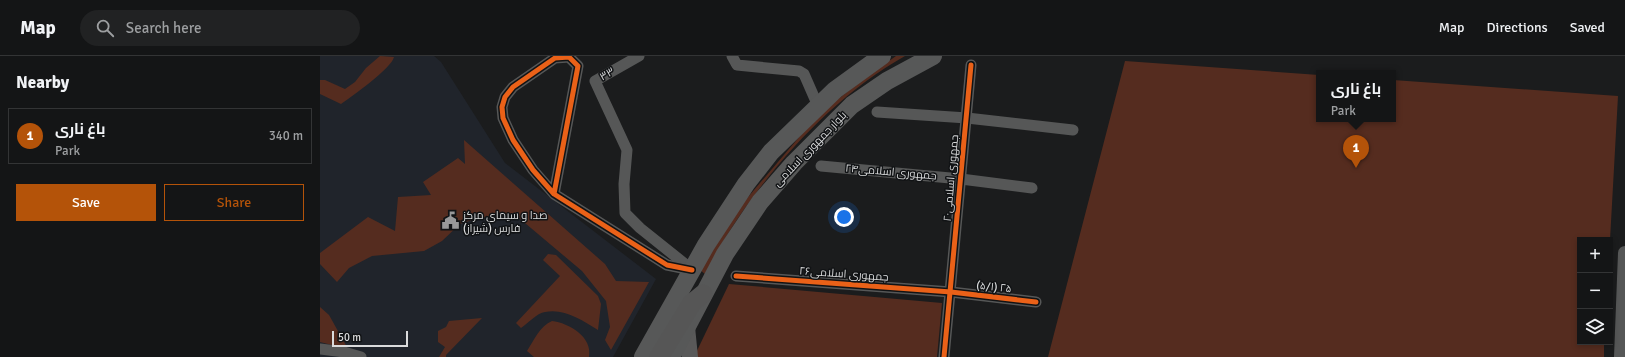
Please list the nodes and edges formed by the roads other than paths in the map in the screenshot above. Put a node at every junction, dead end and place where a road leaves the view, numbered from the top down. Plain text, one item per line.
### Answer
1 (639, 56) edge
2 (732, 56) edge
3 (882, 56) edge
4 (933, 56) edge
5 (972, 65) dead end
6 (818, 106) junction
7 (877, 112) dead end
8 (967, 118) junction
9 (1073, 130) dead end
10 (821, 166) dead end
11 (961, 179) junction
12 (1032, 188) dead end
13 (554, 194) junction
14 (1625, 252) edge
15 (692, 270) junction
16 (736, 276) dead end
17 (951, 292) junction
18 (703, 294) junction
19 (1036, 302) dead end
20 (1624, 308) edge
21 (687, 327) junction
22 (320, 349) edge
23 (361, 357) edge
24 (643, 357) edge
25 (659, 357) edge
26 (671, 357) edge
27 (690, 357) edge
28 (944, 357) edge
29 (1621, 357) edge

1 - 15 street, ۳۳
2 - 6 street
3 - 6 main road, بلوار جمهوری اسلامی
4 - 18 main road, بلوار جمهوری اسلامی
5 - 8 street, جمهوری اسلامی۲۰
6 - 15 main road, بلوار جمهوری اسلامی
7 - 8 street
8 - 9 street
8 - 11 street, جمهوری اسلامی۲۰
10 - 11 street, جمهوری اسلامی۲۴
11 - 12 street, جمهوری اسلامی۲۴
11 - 17 street, جمهوری اسلامی۲۰
13 - 13 street
13 - 15 street
14 - 20 street
15 - 24 main road, بلوار جمهوری اسلامی
16 - 17 street, جمهوری اسلامی۲۶
17 - 19 street, (۵/۱) ۲۵
17 - 28 street, جمهوری اسلامی۲۰
18 - 21 main road, بلوار جمهوری اسلامی
18 - 25 highway
20 - 29 street
21 - 26 main road, بلوار جمهوری اسلامی
21 - 27 main road
22 - 23 street

